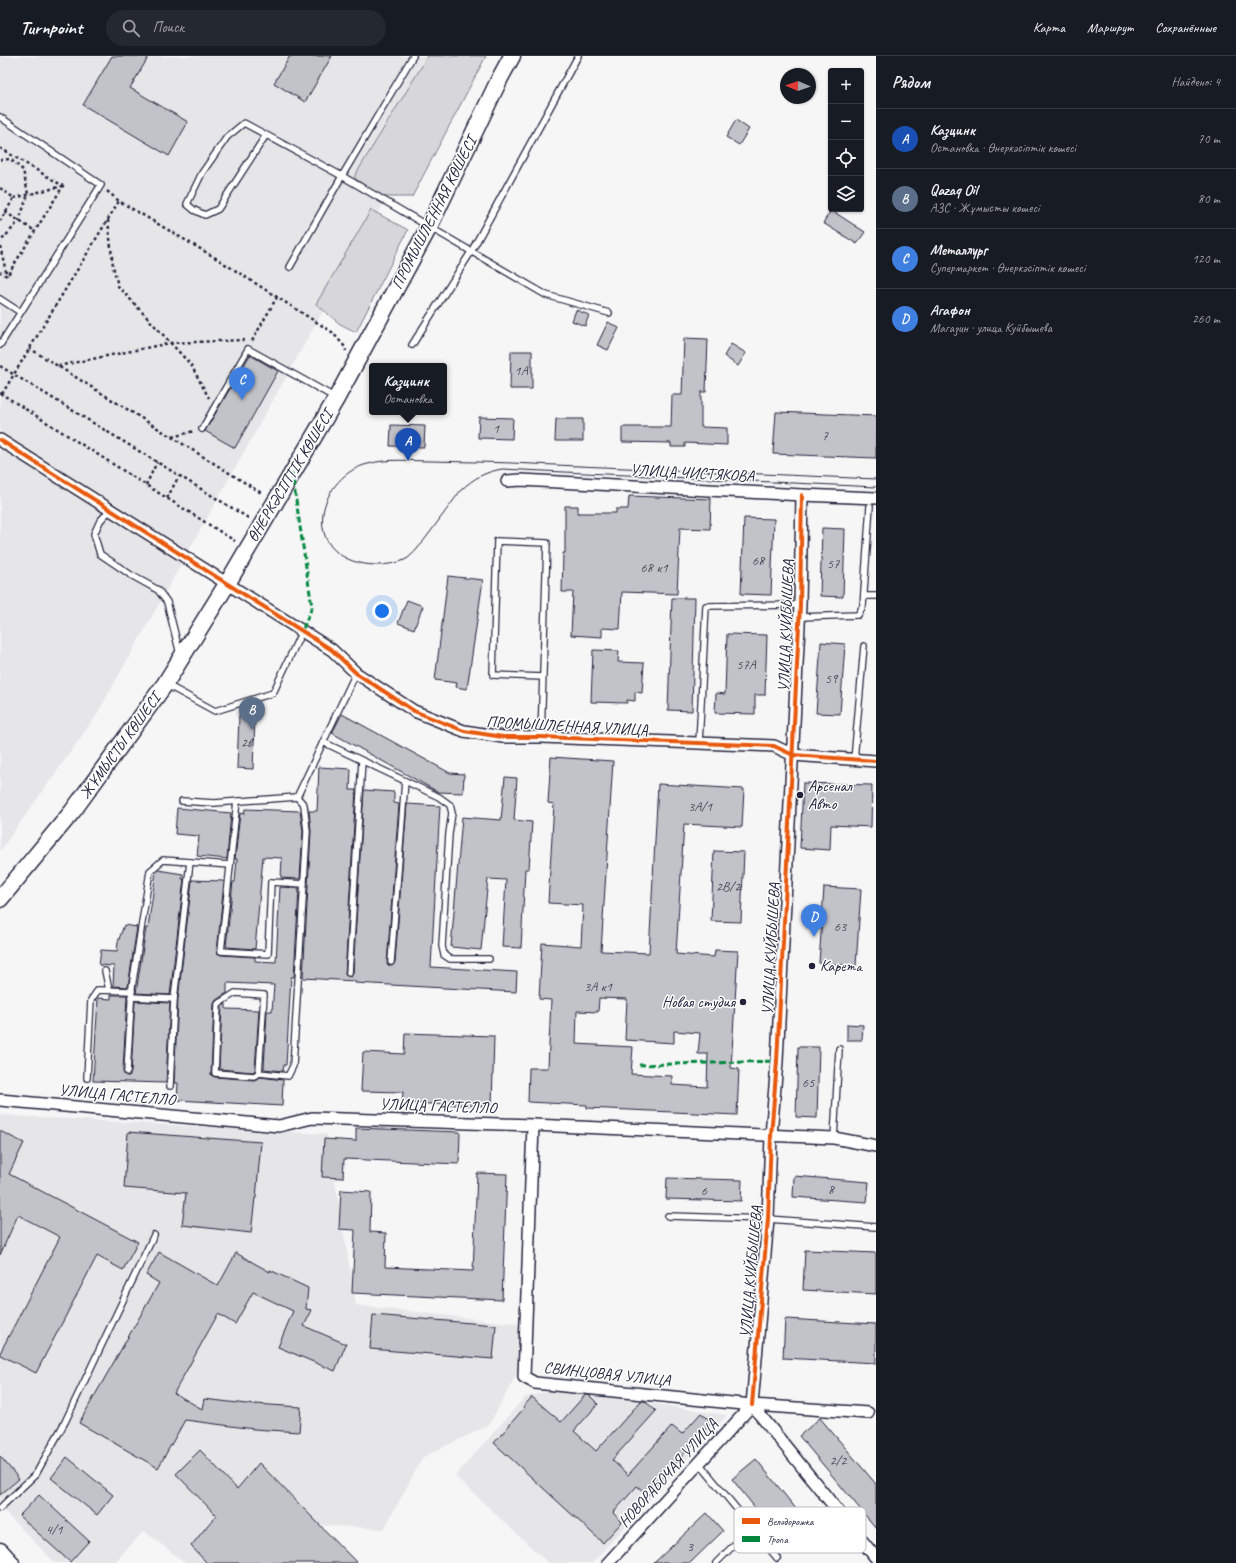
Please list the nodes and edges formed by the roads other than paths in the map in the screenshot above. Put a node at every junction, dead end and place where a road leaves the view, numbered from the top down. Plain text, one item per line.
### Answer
1 (413, 56) edge
2 (512, 56) edge
3 (578, 56) edge
4 (0, 117) edge
5 (266, 135) junction
6 (342, 176) junction
7 (430, 227) junction
8 (471, 252) junction
9 (290, 267) dead end
10 (0, 299) edge
11 (20, 312) junction
12 (609, 313) dead end
13 (0, 344) edge
14 (412, 345) dead end
15 (352, 368) joint
16 (336, 399) junction
17 (202, 429) road end
18 (0, 440) edge
19 (507, 481) dead end
20 (802, 495) junction
21 (873, 502) edge
22 (110, 510) junction
23 (227, 584) junction
24 (864, 596) junction
25 (876, 596) edge
26 (800, 605) junction
27 (800, 617) junction
28 (302, 631) junction
29 (864, 646) dead end
30 (181, 658) junction
31 (356, 673) junction
32 (543, 677) junction
33 (165, 684) junction
34 (540, 737) junction
35 (323, 742) junction
36 (699, 743) junction
37 (793, 755) junction
38 (854, 760) junction
39 (362, 761) junction
40 (876, 761) edge
41 (405, 781) junction
42 (296, 797) junction
43 (182, 801) dead end
44 (237, 801) junction
45 (190, 862) junction
46 (230, 865) junction
47 (304, 884) junction
48 (0, 899) edge
49 (489, 959) dead end
50 (391, 962) dead end
51 (105, 971) dead end
52 (349, 973) dead end
53 (109, 990) junction
54 (131, 994) junction
55 (174, 999) junction
56 (839, 1048) dead end
57 (127, 1072) dead end
58 (260, 1073) junction
59 (86, 1078) dead end
60 (170, 1086) dead end
61 (0, 1100) edge
62 (533, 1125) junction
63 (771, 1136) junction
64 (834, 1138) junction
65 (876, 1146) edge
66 (668, 1216) dead end
67 (768, 1219) junction
68 (876, 1226) edge
69 (154, 1235) dead end
70 (752, 1405) junction
71 (868, 1413) dead end
72 (699, 1463) junction
73 (734, 1507) edge
74 (835, 1507) edge
75 (0, 1508) edge
76 (734, 1545) edge
77 (866, 1546) edge
78 (0, 1551) edge
79 (773, 1553) edge
80 (777, 1558) dead end
81 (876, 1558) edge
82 (11, 1563) edge
83 (608, 1563) edge
84 (716, 1563) edge

1 - 6 lane
2 - 7 main road, ПРОМЫШЛЕННАЯ КӨШЕСІ
3 - 8 lane
4 - 11 lane
5 - 5 lane
5 - 6 lane
6 - 7 lane
6 - 9 lane
7 - 8 lane
7 - 15 main road, ПРОМЫШЛЕННАЯ КӨШЕСІ
8 - 12 lane
8 - 14 lane
10 - 11 lane
11 - 13 lane
15 - 16 main road, ӨНЕРКӘСІПТІК КӨШЕСІ
16 - 17 lane
16 - 23 main road, ӨНЕРКӘСІПТІК КӨШЕСІ
18 - 22 street, ПРОМЫШЛЕННАЯ УЛИЦА
19 - 20 street, УЛИЦА ЧИСТЯКОВА
20 - 21 street, УЛИЦА ЧИСТЯКОВА
20 - 26 street, УЛИЦА КУЙБЫШЕВА
21 - 24 lane
22 - 23 street, ПРОМЫШЛЕННАЯ УЛИЦА
22 - 30 lane
23 - 28 street, ПРОМЫШЛЕННАЯ УЛИЦА
23 - 30 main road, ЖҰМЫСТЫ КӨШЕСІ
24 - 25 lane
24 - 27 lane
26 - 27 street, УЛИЦА КУЙБЫШЕВА
26 - 36 lane
27 - 37 street, УЛИЦА КУЙБЫШЕВА
28 - 31 street, ПРОМЫШЛЕННАЯ УЛИЦА
28 - 33 lane
29 - 38 lane
30 - 33 main road, ЖҰМЫСТЫ КӨШЕСІ
31 - 34 street, ПРОМЫШЛЕННАЯ УЛИЦА
31 - 35 lane
32 - 32 lane
32 - 34 lane
33 - 48 main road, ЖҰМЫСТЫ КӨШЕСІ
34 - 36 street, ПРОМЫШЛЕННАЯ УЛИЦА
35 - 39 lane
35 - 42 lane
36 - 37 street, ПРОМЫШЛЕННАЯ УЛИЦА
37 - 38 street, ПРОМЫШЛЕННАЯ УЛИЦА
37 - 63 street, УЛИЦА КУЙБЫШЕВА
38 - 40 street, ПРОМЫШЛЕННАЯ УЛИЦА
39 - 41 lane
39 - 52 lane
41 - 49 lane
41 - 50 lane
42 - 44 lane
42 - 47 lane
43 - 44 lane
44 - 46 lane
45 - 46 lane
45 - 54 lane
45 - 55 lane
46 - 47 lane
47 - 58 lane
51 - 53 lane
53 - 54 lane
53 - 59 lane
54 - 55 lane
54 - 57 lane
55 - 60 lane
56 - 64 lane
58 - 58 lane
61 - 62 street, УЛИЦА ГАСТЕЛЛО
62 - 63 street, УЛИЦА ГАСТЕЛЛО
62 - 70 street, СВИНЦОВАЯ УЛИЦА
63 - 64 street, УЛИЦА ГАСТЕЛЛО
63 - 67 street, УЛИЦА КУЙБЫШЕВА
64 - 65 street, УЛИЦА ГАСТЕЛЛО
66 - 67 lane
67 - 68 lane
67 - 70 street, УЛИЦА КУЙБЫШЕВА
69 - 75 lane
70 - 71 street, СВИНЦОВАЯ УЛИЦА
70 - 72 street, НОВОРАБОЧАЯ УЛИЦА
70 - 74 street
72 - 73 lane
72 - 83 street, НОВОРАБОЧАЯ УЛИЦА
76 - 84 lane
77 - 81 street
78 - 82 main road
79 - 80 lane

